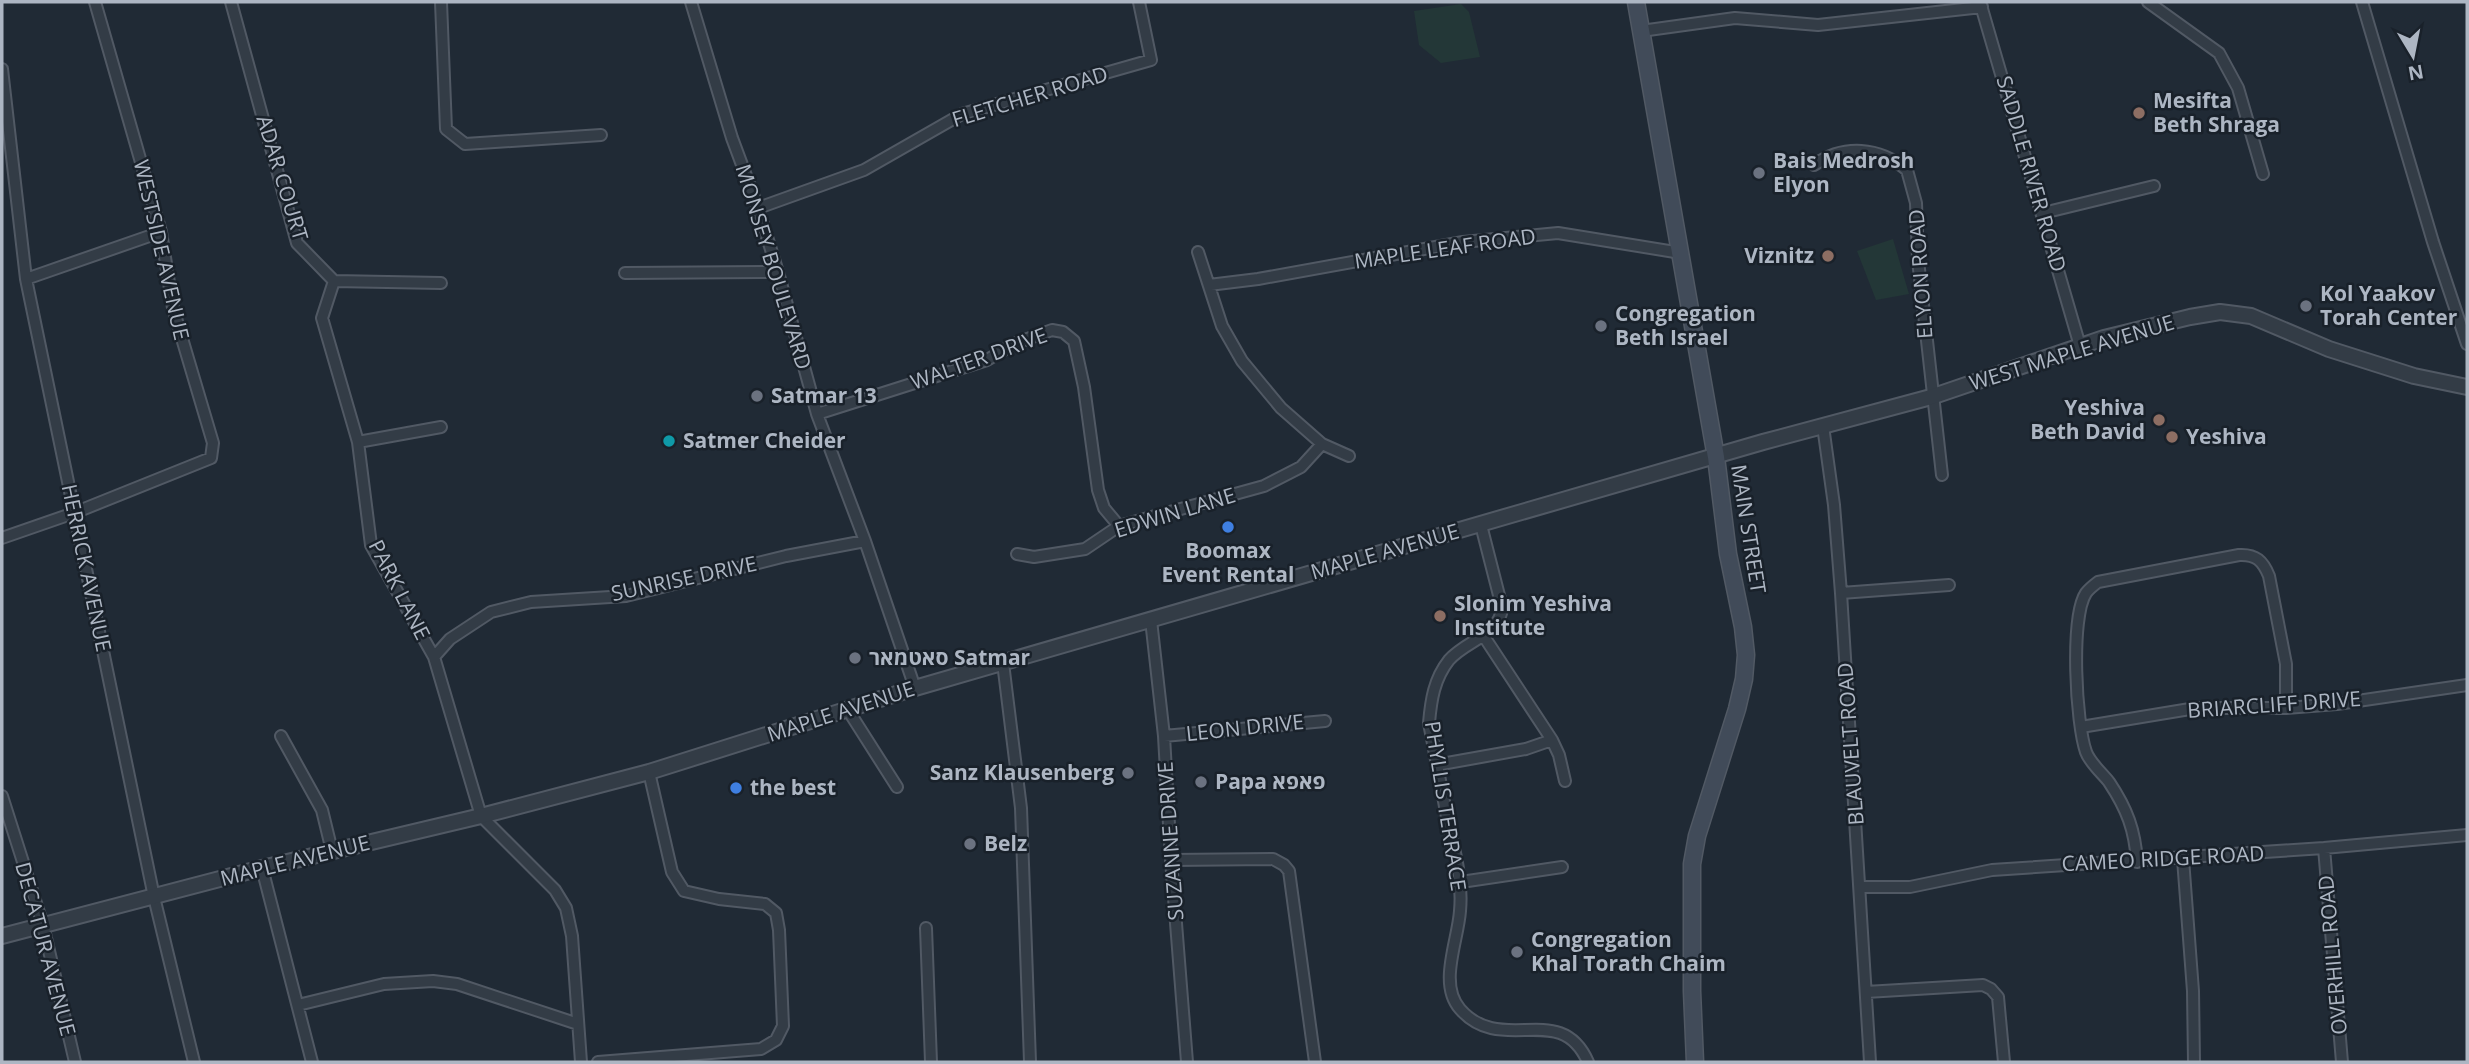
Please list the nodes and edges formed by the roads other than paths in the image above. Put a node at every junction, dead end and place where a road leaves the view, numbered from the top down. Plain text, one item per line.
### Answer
1 (95, 2) edge
2 (231, 2) edge
3 (440, 2) edge
4 (691, 2) edge
5 (1139, 2) edge
6 (1636, 2) edge
7 (2148, 2) edge
8 (2362, 2) edge
9 (1981, 5) edge
10 (1641, 32) junction
11 (2, 69) edge
12 (601, 135) dead end
13 (1814, 165) dead end
14 (2263, 174) dead end
15 (2154, 186) dead end
16 (758, 208) junction
17 (2043, 213) junction
18 (161, 232) junction
19 (1198, 252) dead end
20 (1681, 253) junction
21 (625, 272) dead end
22 (778, 272) junction
23 (26, 279) junction
24 (334, 281) junction
25 (441, 283) dead end
26 (1209, 285) junction
27 (2467, 344) edge
28 (2080, 346) junction
29 (2467, 387) edge
30 (1931, 397) junction
31 (817, 414) junction
32 (1823, 426) junction
33 (441, 427) dead end
34 (358, 442) junction
35 (1322, 443) junction
36 (1349, 456) dead end
37 (1716, 457) junction
38 (1942, 475) dead end
39 (74, 513) junction
40 (1481, 524) junction
41 (1119, 526) junction
42 (2, 538) edge
43 (865, 541) junction
44 (1017, 554) dead end
45 (1949, 585) dead end
46 (1841, 593) junction
47 (1151, 620) junction
48 (1483, 635) junction
49 (434, 657) junction
50 (1003, 663) junction
51 (2467, 685) edge
52 (915, 688) junction
53 (2286, 708) junction
54 (848, 710) junction
55 (1325, 720) dead end
56 (2081, 727) junction
57 (281, 736) dead end
58 (1164, 736) junction
59 (1552, 740) junction
60 (1436, 765) junction
61 (649, 772) junction
62 (1564, 781) dead end
63 (897, 787) dead end
64 (2, 796) edge
65 (481, 816) junction
66 (2467, 835) edge
67 (2324, 848) junction
68 (332, 851) junction
69 (2183, 859) junction
70 (1171, 860) junction
71 (2137, 862) junction
72 (1562, 867) dead end
73 (262, 868) junction
74 (1461, 882) junction
75 (1860, 887) junction
76 (154, 897) junction
77 (43, 925) junction
78 (926, 928) dead end
79 (2, 936) edge
80 (1866, 992) junction
81 (298, 1005) junction
82 (578, 1024) junction
83 (75, 1062) edge
84 (194, 1062) edge
85 (312, 1062) edge
86 (581, 1062) edge
87 (598, 1062) edge
88 (932, 1062) edge
89 (1030, 1062) edge
90 (1187, 1062) edge
91 (1315, 1062) edge
92 (1588, 1062) edge
93 (1695, 1062) edge
94 (1870, 1062) edge
95 (2004, 1062) edge
96 (2193, 1062) edge
97 (2342, 1062) edge

1 - 18 street, WESTSIDE AVENUE
2 - 24 street, ADAR COURT
3 - 12 street
4 - 16 street, MONSEY BOULEVARD
5 - 16 street, FLETCHER ROAD
6 - 10 main road, MAIN STREET
7 - 14 street
8 - 27 street
9 - 10 street
9 - 17 street, SADDLE RIVER ROAD
10 - 20 main road, MAIN STREET
11 - 23 street, HERRICK AVENUE
13 - 30 street, ELYON ROAD
15 - 17 street
16 - 22 street, MONSEY BOULEVARD
17 - 28 street, SADDLE RIVER ROAD
18 - 23 street
18 - 39 street, WESTSIDE AVENUE
19 - 26 street
20 - 26 street, MAPLE LEAF ROAD
20 - 37 main road, MAIN STREET
21 - 22 street
22 - 31 street, MONSEY BOULEVARD
23 - 39 street, HERRICK AVENUE
24 - 25 street
24 - 34 street, PARK LANE
26 - 35 street
28 - 29 street, WEST MAPLE AVENUE
28 - 30 street, WEST MAPLE AVENUE
30 - 32 street, WEST MAPLE AVENUE
30 - 38 street, ELYON ROAD
31 - 41 street, WALTER DRIVE
31 - 43 street, MONSEY BOULEVARD
32 - 37 street, WEST MAPLE AVENUE
32 - 46 street, BLAUVELT ROAD
33 - 34 street
34 - 49 street, PARK LANE
35 - 36 street
35 - 41 street, EDWIN LANE
37 - 40 street, MAPLE AVENUE
37 - 93 main road, MAIN STREET
39 - 42 street
39 - 76 street, HERRICK AVENUE
40 - 47 street, MAPLE AVENUE
40 - 48 street, PHYLLIS TERRACE
41 - 44 street, EDWIN LANE
43 - 49 street, SUNRISE DRIVE
43 - 52 street, MONSEY BOULEVARD
45 - 46 street
46 - 75 street, BLAUVELT ROAD
47 - 50 street, MAPLE AVENUE
47 - 58 street, SUZANNE DRIVE
48 - 59 street
48 - 60 street, PHYLLIS TERRACE
49 - 65 street, PARK LANE
50 - 52 street, MAPLE AVENUE
50 - 89 street
51 - 53 street, BRIARCLIFF DRIVE
52 - 54 street, MAPLE AVENUE
53 - 56 street, BRIARCLIFF DRIVE
53 - 56 street
54 - 61 street, MAPLE AVENUE
54 - 63 street
55 - 58 street, LEON DRIVE
56 - 71 street
57 - 68 street
58 - 70 street, SUZANNE DRIVE
59 - 60 street
59 - 62 street
60 - 74 street, PHYLLIS TERRACE
61 - 65 street, MAPLE AVENUE
61 - 87 street
64 - 77 street, DECATUR AVENUE
65 - 68 street, MAPLE AVENUE
65 - 82 street
66 - 67 street, CAMEO RIDGE ROAD
67 - 69 street, CAMEO RIDGE ROAD
67 - 97 street, OVERHILL ROAD
68 - 73 street, MAPLE AVENUE
69 - 71 street, CAMEO RIDGE ROAD
69 - 96 street
70 - 90 street, SUZANNE DRIVE
70 - 91 street
71 - 75 street, CAMEO RIDGE ROAD
72 - 74 street
73 - 76 street, MAPLE AVENUE
73 - 81 street
74 - 92 street, PHYLLIS TERRACE
75 - 80 street, BLAUVELT ROAD
76 - 77 street, MAPLE AVENUE
76 - 84 street, HERRICK AVENUE
77 - 79 street, MAPLE AVENUE
77 - 83 street, DECATUR AVENUE
78 - 88 street
80 - 94 street, BLAUVELT ROAD
80 - 95 street
81 - 82 street
81 - 85 street
82 - 86 street

